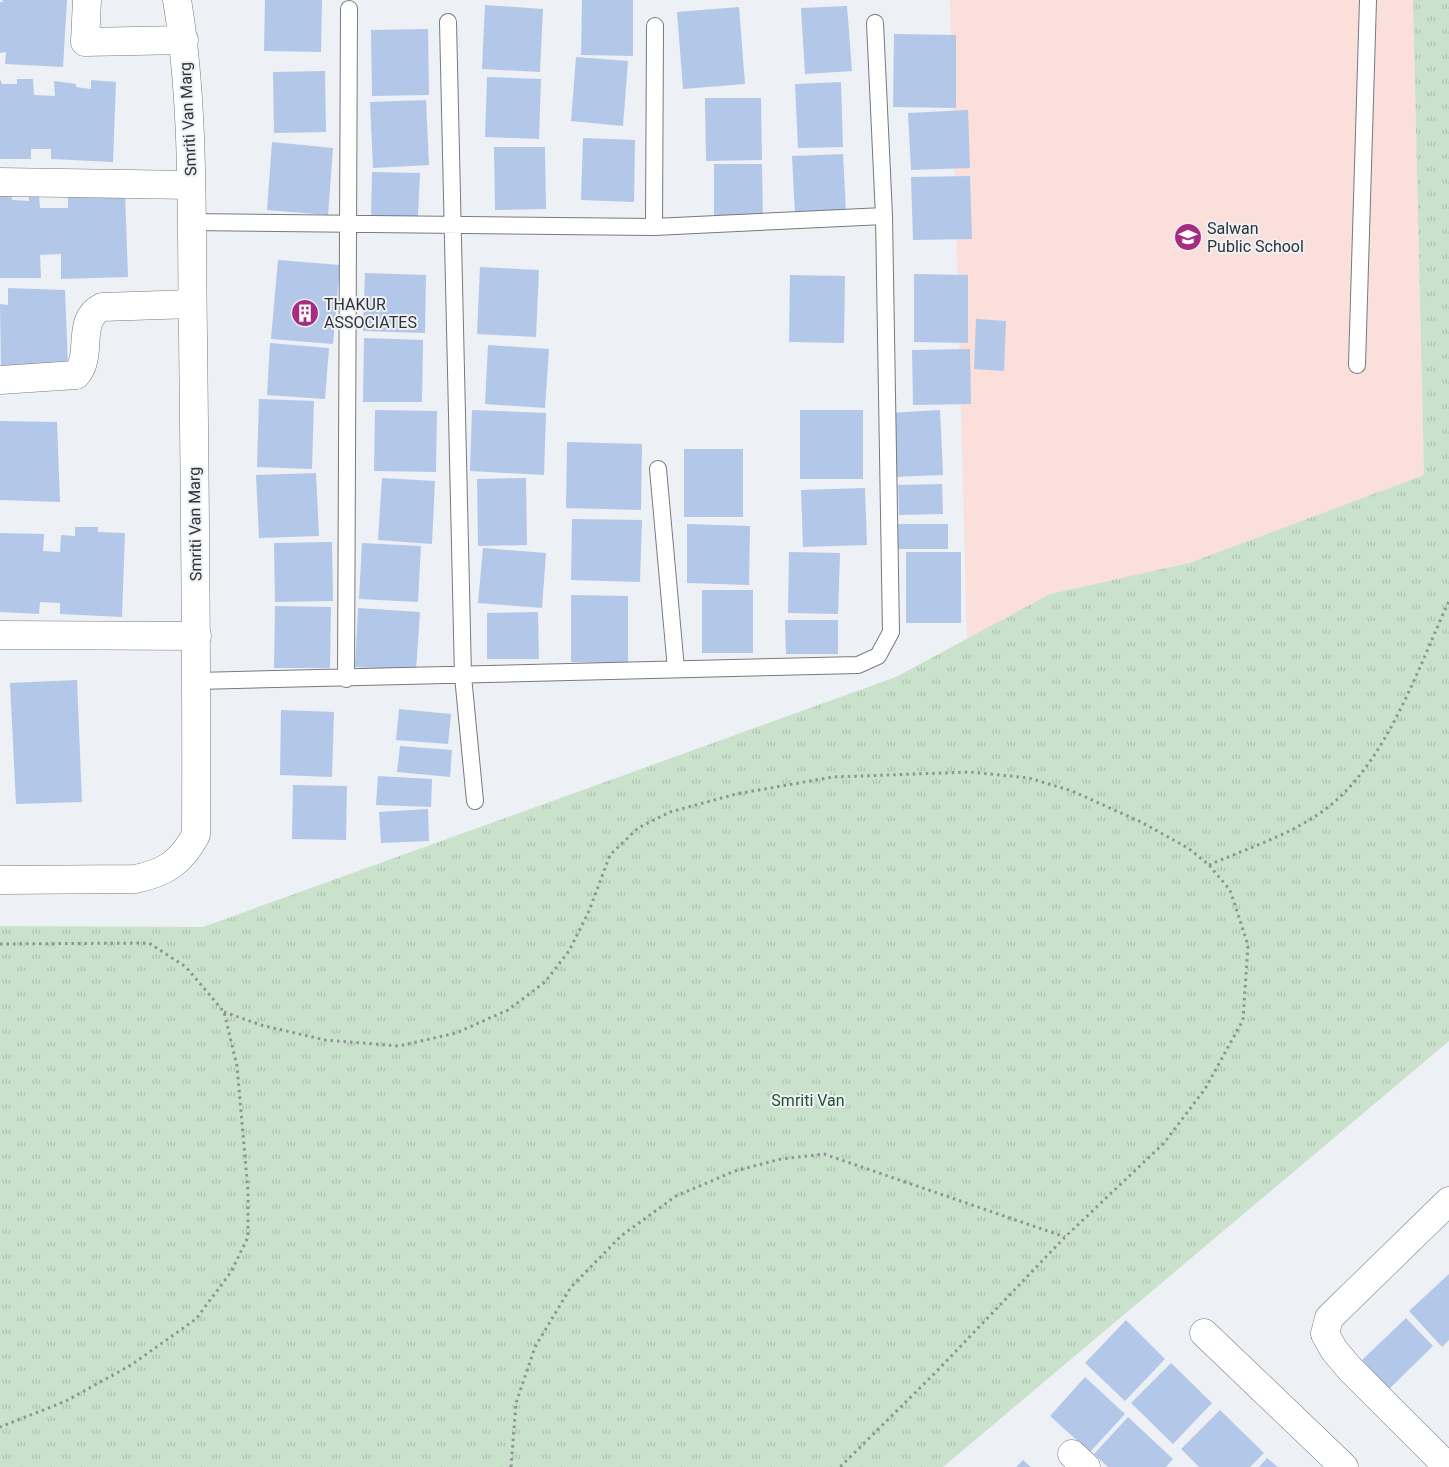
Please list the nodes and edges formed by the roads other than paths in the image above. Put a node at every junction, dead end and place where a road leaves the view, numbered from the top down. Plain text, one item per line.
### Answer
1 (87, 0) edge
2 (177, 0) edge
3 (1368, 0) edge
4 (349, 9) dead end
5 (448, 22) dead end
6 (875, 23) dead end
7 (655, 26) dead end
8 (184, 40) junction
9 (0, 182) edge
10 (191, 185) junction
11 (884, 216) junction
12 (191, 222) junction
13 (347, 223) junction
14 (452, 223) junction
15 (654, 226) junction
16 (192, 304) junction
17 (1357, 365) dead end
18 (0, 380) edge
19 (658, 469) dead end
20 (0, 635) edge
21 (196, 636) junction
22 (676, 670) junction
23 (463, 676) junction
24 (346, 678) junction
25 (197, 681) junction
26 (474, 800) dead end
27 (0, 880) edge
28 (1449, 1201) edge
29 (1204, 1334) dead end
30 (1344, 1467) edge
31 (1448, 1467) edge

1 - 8 street
2 - 8 street, Smriti Van Marg
3 - 17 lane
4 - 13 lane
5 - 14 lane
6 - 11 lane
7 - 15 lane
8 - 10 street, Smriti Van Marg
9 - 10 street
10 - 12 street, Smriti Van Marg
11 - 15 lane
11 - 22 lane
12 - 13 lane
12 - 16 street, Smriti Van Marg
13 - 14 lane
13 - 24 lane
14 - 15 lane
14 - 23 lane
16 - 18 street
16 - 21 street, Smriti Van Marg
19 - 22 lane
20 - 21 street
21 - 25 street, Smriti Van Marg
22 - 23 lane
23 - 24 lane
23 - 26 lane
24 - 25 lane
25 - 27 street, Smriti Van Marg
28 - 31 street
29 - 30 street

